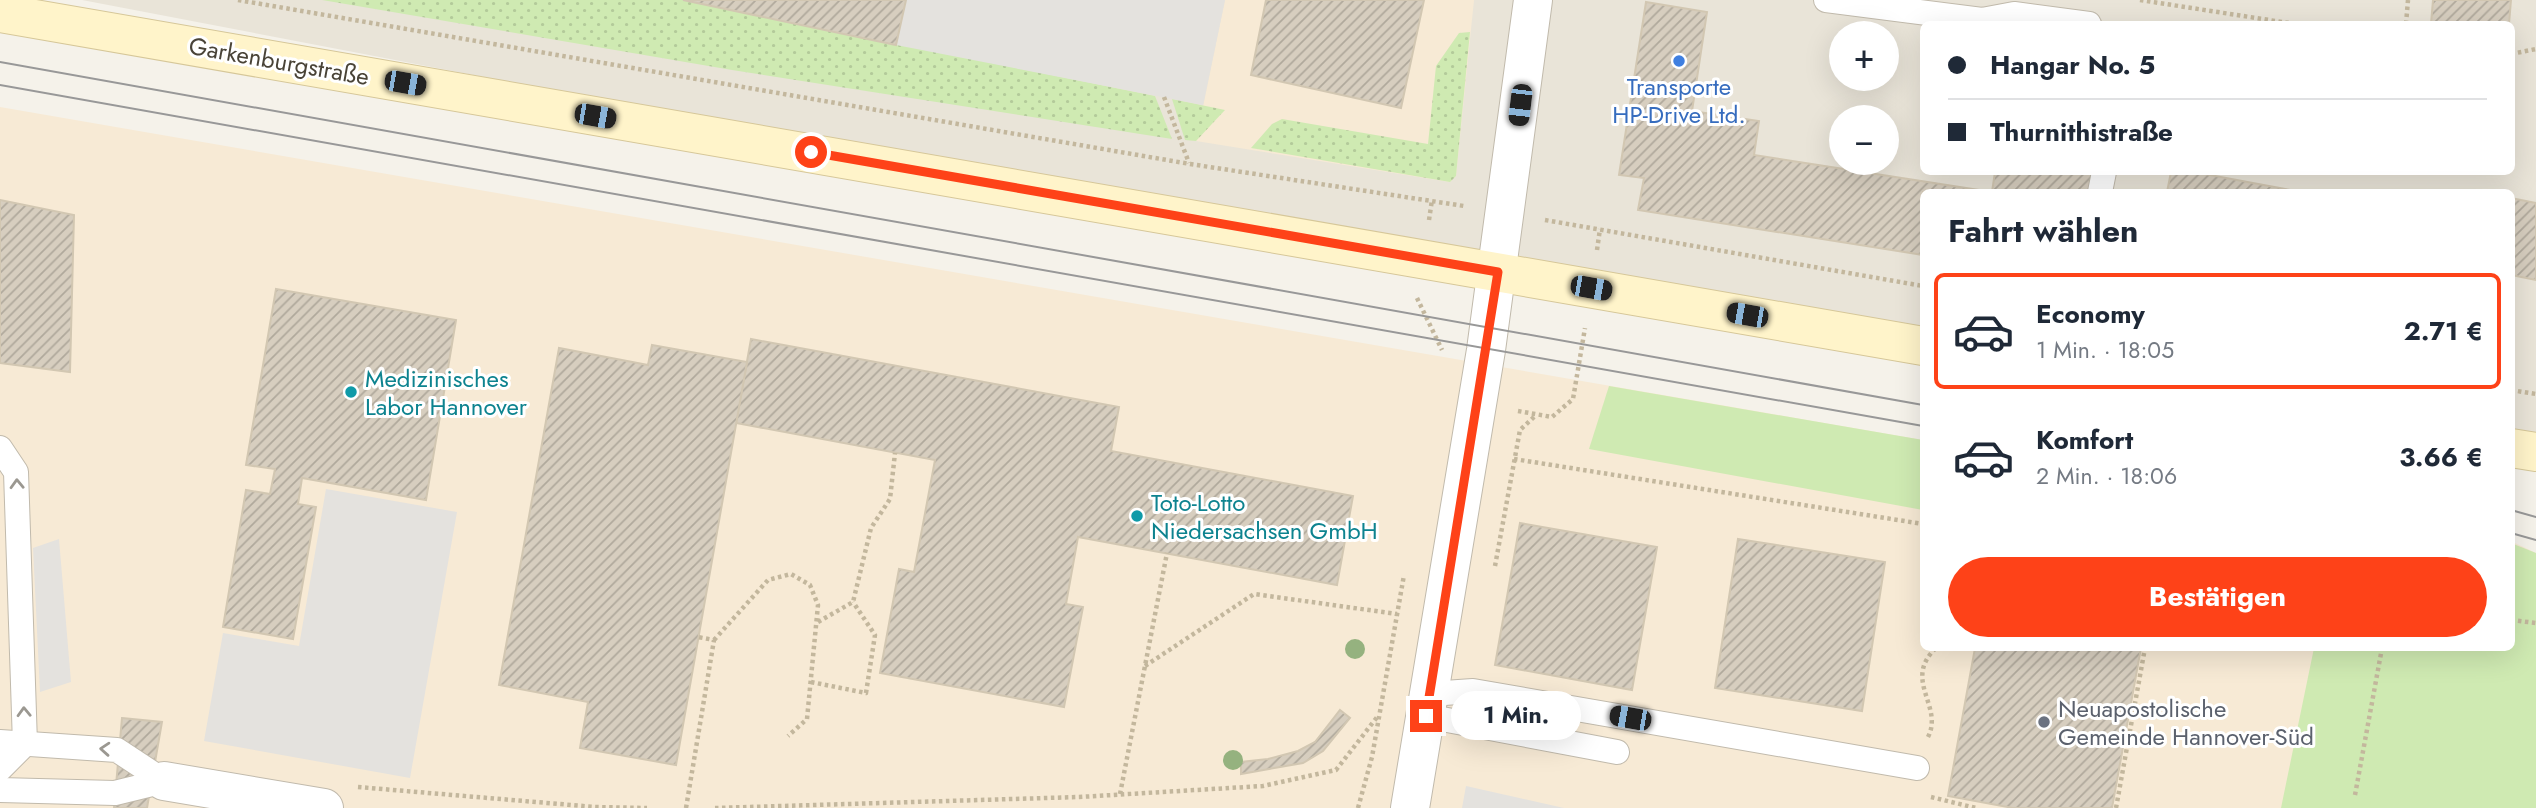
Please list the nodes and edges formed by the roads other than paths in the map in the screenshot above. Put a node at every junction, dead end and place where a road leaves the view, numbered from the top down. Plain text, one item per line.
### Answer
1 (1533, 0) edge
2 (1826, 0) edge
3 (0, 13) edge
4 (2066, 21) edge
5 (1498, 272) junction
6 (1920, 345) edge
7 (0, 448) edge
8 (2515, 449) edge
9 (2536, 452) edge
10 (1428, 705) junction
11 (0, 742) edge
12 (25, 744) junction
13 (1617, 752) dead end
14 (1917, 768) dead end
15 (0, 769) edge
16 (164, 781) junction
17 (0, 790) edge
18 (338, 797) edge
19 (220, 800) edge
20 (1410, 808) edge

1 - 5 street
2 - 4 lane
3 - 5 main road, Garkenburgstraße
5 - 6 main road, Garkenburgstraße
5 - 10 street
12 -> 7 lane
8 - 9 main road
10 - 13 lane
10 - 14 lane
10 - 20 street
11 - 12 lane
12 - 15 lane
16 -> 12 lane
16 - 17 lane
16 - 19 street
18 - 19 street

